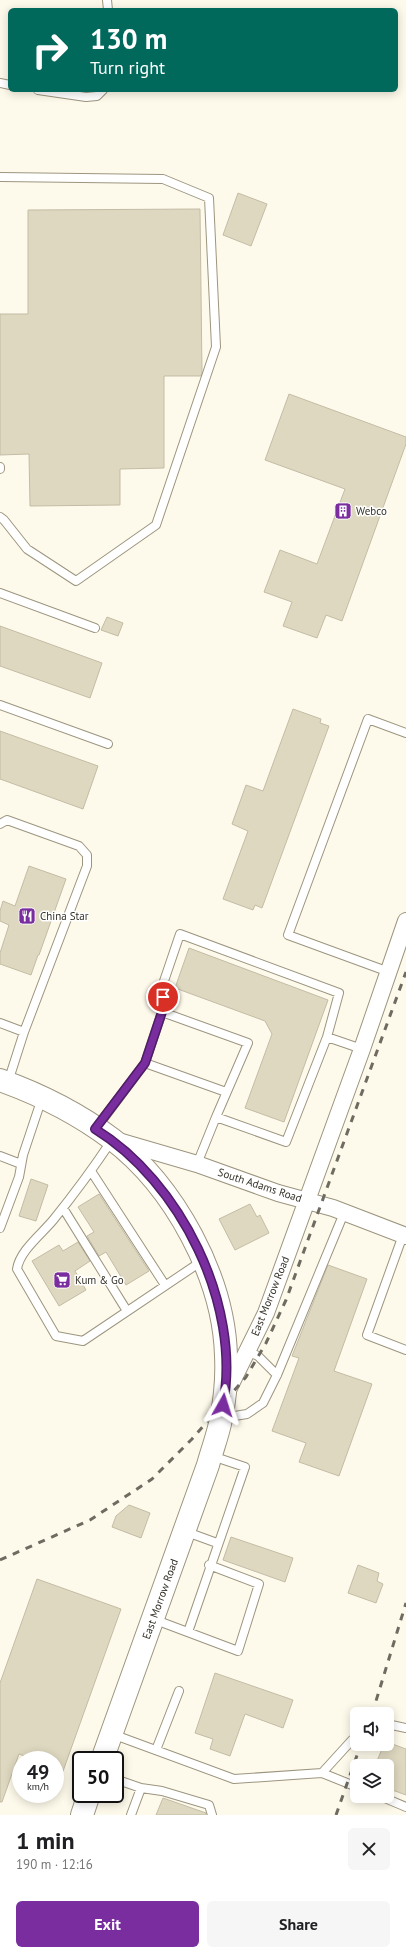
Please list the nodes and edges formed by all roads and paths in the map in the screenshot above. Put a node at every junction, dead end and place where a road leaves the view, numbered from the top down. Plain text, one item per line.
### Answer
1 (52, 92) edge
2 (102, 92) edge
3 (0, 177) edge
4 (0, 517) edge
5 (0, 593) edge
6 (96, 628) dead end
7 (0, 705) edge
8 (406, 733) edge
9 (108, 744) dead end
10 (3, 822) edge
11 (406, 921) edge
12 (390, 972) junction
13 (162, 1012) junction
14 (0, 1023) edge
15 (24, 1032) junction
16 (327, 1037) junction
17 (362, 1049) junction
18 (145, 1063) junction
19 (4, 1081) edge
20 (226, 1092) junction
21 (43, 1097) junction
22 (216, 1117) junction
23 (104, 1134) junction
24 (0, 1156) edge
25 (21, 1164) junction
26 (197, 1164) junction
27 (91, 1171) junction
28 (306, 1200) junction
29 (63, 1208) junction
30 (344, 1213) junction
31 (0, 1228) edge
32 (405, 1236) edge
33 (202, 1260) junction
34 (166, 1285) junction
35 (128, 1311) junction
36 (406, 1350) edge
37 (247, 1351) junction
38 (277, 1375) junction
39 (224, 1397) junction
40 (221, 1419) junction
41 (210, 1456) junction
42 (184, 1531) junction
43 (217, 1543) junction
44 (209, 1565) junction
45 (153, 1618) junction
46 (188, 1632) junction
47 (179, 1691) dead end
48 (394, 1725) edge
49 (406, 1728) edge
50 (111, 1734) junction
51 (350, 1742) edge
52 (156, 1750) junction
53 (105, 1751) edge
54 (322, 1773) junction
55 (124, 1782) edge
56 (350, 1784) edge
57 (141, 1788) junction
58 (394, 1802) edge
59 (86, 1803) edge
60 (406, 1807) edge
61 (82, 1815) edge
62 (131, 1815) edge
63 (212, 1815) edge

1 - 2 lane
3 - 4 lane
5 - 6 lane
7 - 9 lane
8 - 12 lane
10 - 15 lane
11 - 12 street, East Morrow Road
12 - 17 street, East Morrow Road
13 - 16 lane
13 - 18 lane
13 - 20 lane
14 - 15 lane
15 - 19 lane
16 - 17 lane
16 - 22 lane
17 - 28 street, East Morrow Road
18 - 20 lane
18 - 23 lane
19 - 21 main road, South Adams Road
20 - 22 lane
21 - 23 main road, South Adams Road
21 - 25 lane
22 - 26 lane
23 - 26 street, South Adams Road
23 - 27 lane
23 - 33 main road, South Adams Road
24 - 25 lane
25 - 31 lane
26 - 28 street, South Adams Road
27 - 29 lane
27 - 34 lane
28 - 30 street, South Adams Road
28 - 37 street, East Morrow Road
29 - 35 lane
29 - 35 lane
30 - 32 street, South Adams Road
30 - 38 lane
32 - 36 lane
33 - 34 lane
33 - 39 main road, South Adams Road
34 - 35 lane
37 - 38 lane
37 - 39 street, East Morrow Road
38 - 40 lane
39 - 40 main road, East Morrow Road
40 - 41 main road, East Morrow Road
41 - 42 main road, East Morrow Road
41 - 43 lane
42 - 43 lane
42 - 45 main road, East Morrow Road
43 - 44 lane
44 - 46 lane
44 - 46 lane
45 - 46 lane
45 - 50 main road, East Morrow Road
47 - 52 lane
48 - 49 lane
50 - 52 lane
50 - 53 main road, East Morrow Road
51 - 54 lane
52 - 54 lane
54 - 56 lane
55 - 57 lane
57 - 62 lane
57 - 63 lane
58 - 60 lane
59 - 61 main road

